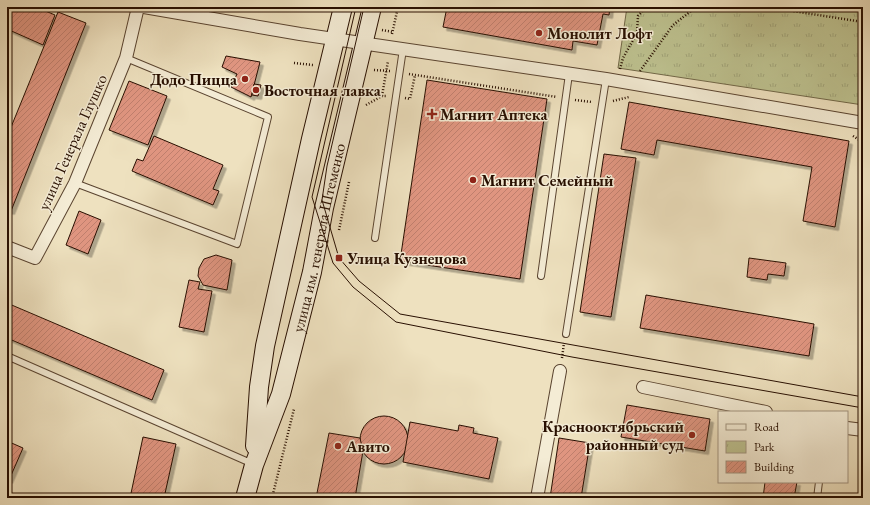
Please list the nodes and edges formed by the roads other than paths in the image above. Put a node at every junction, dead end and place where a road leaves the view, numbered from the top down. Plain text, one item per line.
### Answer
1 (138, 7) edge
2 (144, 7) edge
3 (343, 7) edge
4 (372, 7) edge
5 (336, 38) junction
6 (363, 43) junction
7 (404, 49) junction
8 (126, 58) junction
9 (569, 74) junction
10 (606, 79) junction
11 (863, 123) edge
12 (75, 183) junction
13 (375, 238) dead end
14 (7, 247) edge
15 (541, 276) dead end
16 (566, 334) road end
17 (7, 356) edge
18 (560, 370) road end
19 (643, 387) dead end
20 (761, 411) edge
21 (848, 428) edge
22 (863, 430) edge
23 (254, 464) junction
24 (819, 483) edge
25 (245, 498) edge
26 (537, 498) edge
27 (817, 498) edge

1 - 8 street, улица Генерала Глушко
2 - 5 street
3 - 5 street, улица им. генерала Штеменко
4 - 6 street, улица им. генерала Штеменко
5 - 6 street
5 - 23 street, улица им. генерала Штеменко
6 - 7 street
6 - 23 street, улица им. генерала Штеменко
7 - 9 street
7 - 13 lane
8 - 12 street, улица Генерала Глушко
8 - 12 lane
9 - 10 street
9 - 15 lane
10 - 11 street
10 - 16 lane
12 - 14 street, улица Генерала Глушко
17 - 23 lane
18 - 26 street
19 - 20 street
21 - 22 street
23 - 25 street, улица им. генерала Штеменко
24 - 27 lane

